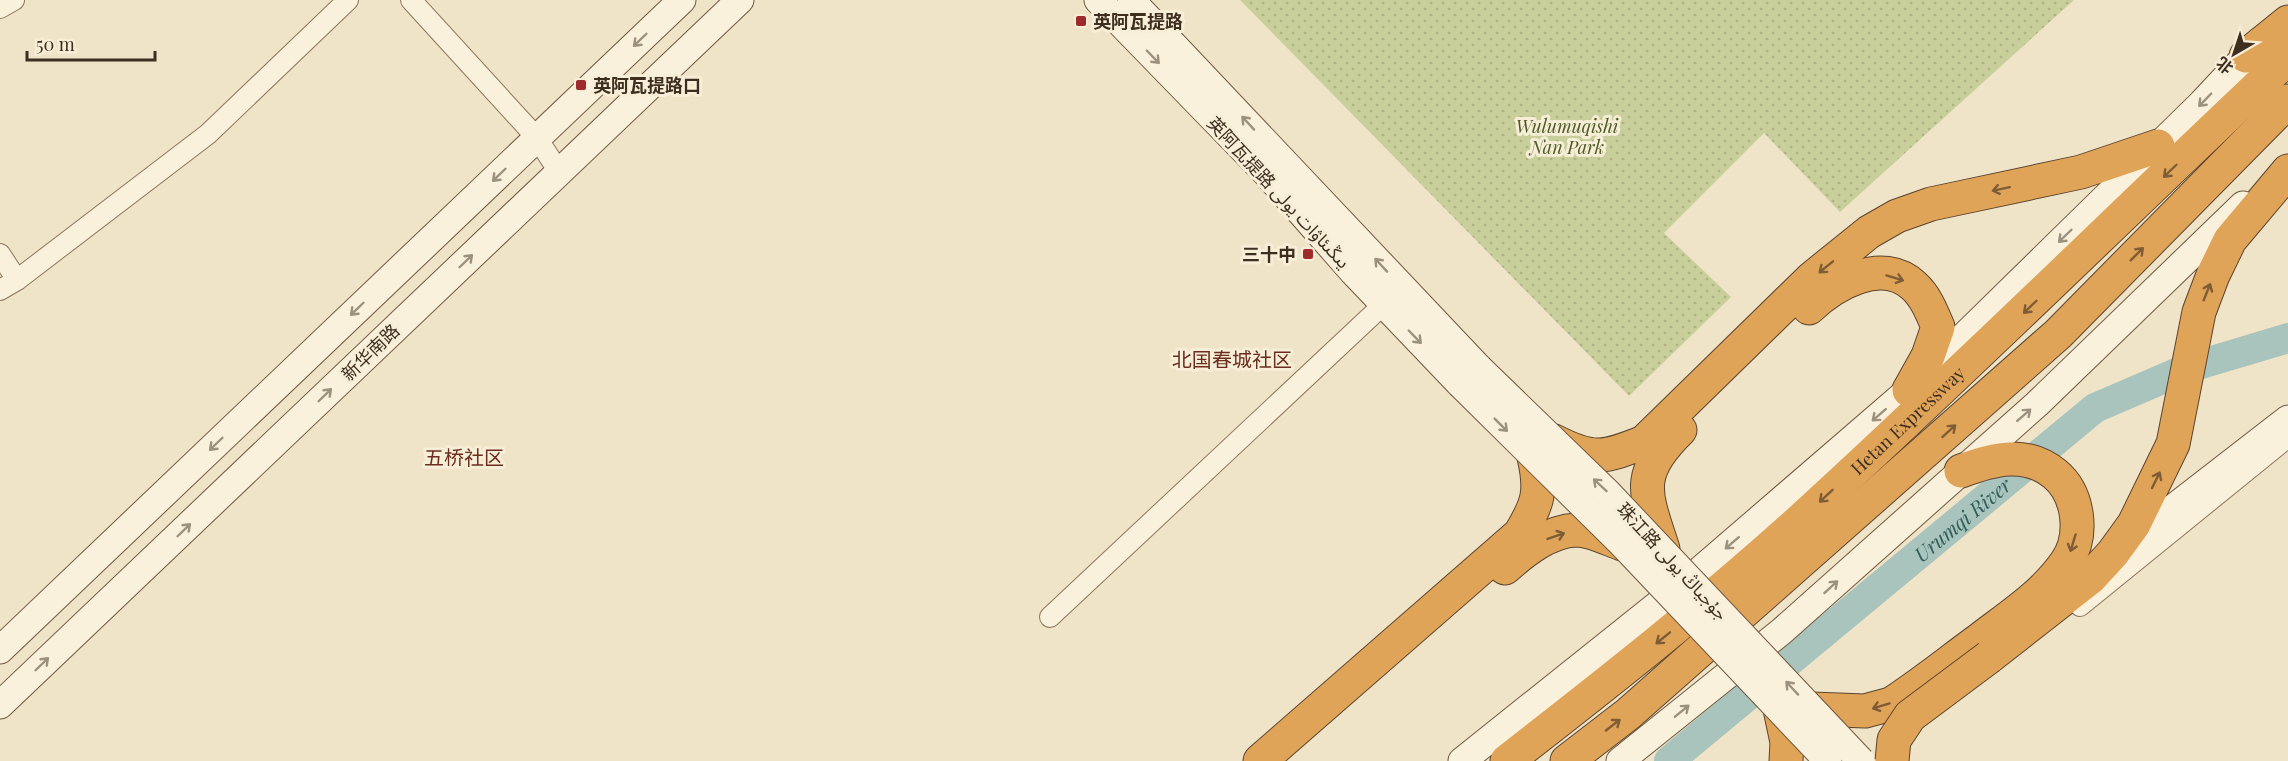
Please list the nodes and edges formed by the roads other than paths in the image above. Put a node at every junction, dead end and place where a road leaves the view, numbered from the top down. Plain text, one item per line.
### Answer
1 (14, 0) edge
2 (348, 0) edge
3 (411, 0) edge
4 (682, 0) edge
5 (740, 0) edge
6 (1098, 0) edge
7 (1131, 0) edge
8 (0, 8) edge
9 (2288, 12) edge
10 (2288, 22) edge
11 (2246, 57) junction
12 (2288, 58) edge
13 (2288, 101) edge
14 (537, 138) junction
15 (2158, 146) junction
16 (2288, 162) edge
17 (2288, 171) edge
18 (559, 172) junction
19 (0, 254) edge
20 (8, 285) edge
21 (1384, 304) junction
22 (1799, 304) junction
23 (1469, 376) junction
24 (1909, 390) junction
25 (2288, 419) edge
26 (2288, 437) edge
27 (1544, 449) junction
28 (1961, 471) junction
29 (1622, 544) junction
30 (1663, 549) junction
31 (2113, 554) junction
32 (1050, 617) dead end
33 (1985, 647) junction
34 (0, 650) edge
35 (0, 705) edge
36 (1780, 709) junction
37 (1812, 709) junction
38 (1290, 746) edge
39 (1260, 761) edge
40 (1462, 761) edge
41 (1507, 761) edge
42 (1567, 761) edge
43 (1620, 761) edge
44 (1786, 761) edge
45 (1828, 761) edge
46 (1861, 761) edge
47 (1876, 761) edge
48 (1892, 761) edge

1 - 8 street
2 - 20 street
3 - 14 street
4 -> 14 street
5 - 18 street, 新华南路
6 -> 21 street, 英阿瓦提路 يىڭىئاۋات يولى
23 -> 7 street, 英阿瓦提路 يىڭىئاۋات يولى
9 - 11 street
10 - 11 highway
11 -> 15 street
12 -> 41 highway, Hetan Expressway
42 -> 13 highway, Hetan Expressway
14 - 18 street
14 -> 34 street
15 -> 22 highway
15 -> 24 street
28 -> 16 street
31 -> 17 highway
35 -> 18 street, 新华南路
19 - 20 street
21 -> 23 street, 英阿瓦提路 يىڭىئاۋات يولى
21 - 32 street
22 -> 24 highway
22 - 27 highway, bridge
22 - 30 highway
23 - 27 street, 珠江路 جۇجياڭ يولى, bridge
24 -> 40 street
25 - 31 street
26 - 47 street
27 - 29 street, 珠江路 جۇجياڭ يولى, bridge
30 -> 27 street, 珠江路 جۇجياڭ يولى, bridge
27 - 38 highway
28 -> 33 highway
43 -> 28 street
29 - 36 street, 珠江路 جۇجياڭ يولى, bridge
38 -> 29 highway
37 -> 30 street, 珠江路 جۇجياڭ يولى, bridge
31 - 33 highway
33 -> 37 highway
33 - 48 highway, bridge
36 - 44 highway
36 - 45 street, 珠江路 جۇجياڭ يولى, bridge
37 - 46 street, 珠江路 جۇجياڭ يولى, bridge
38 - 39 highway

